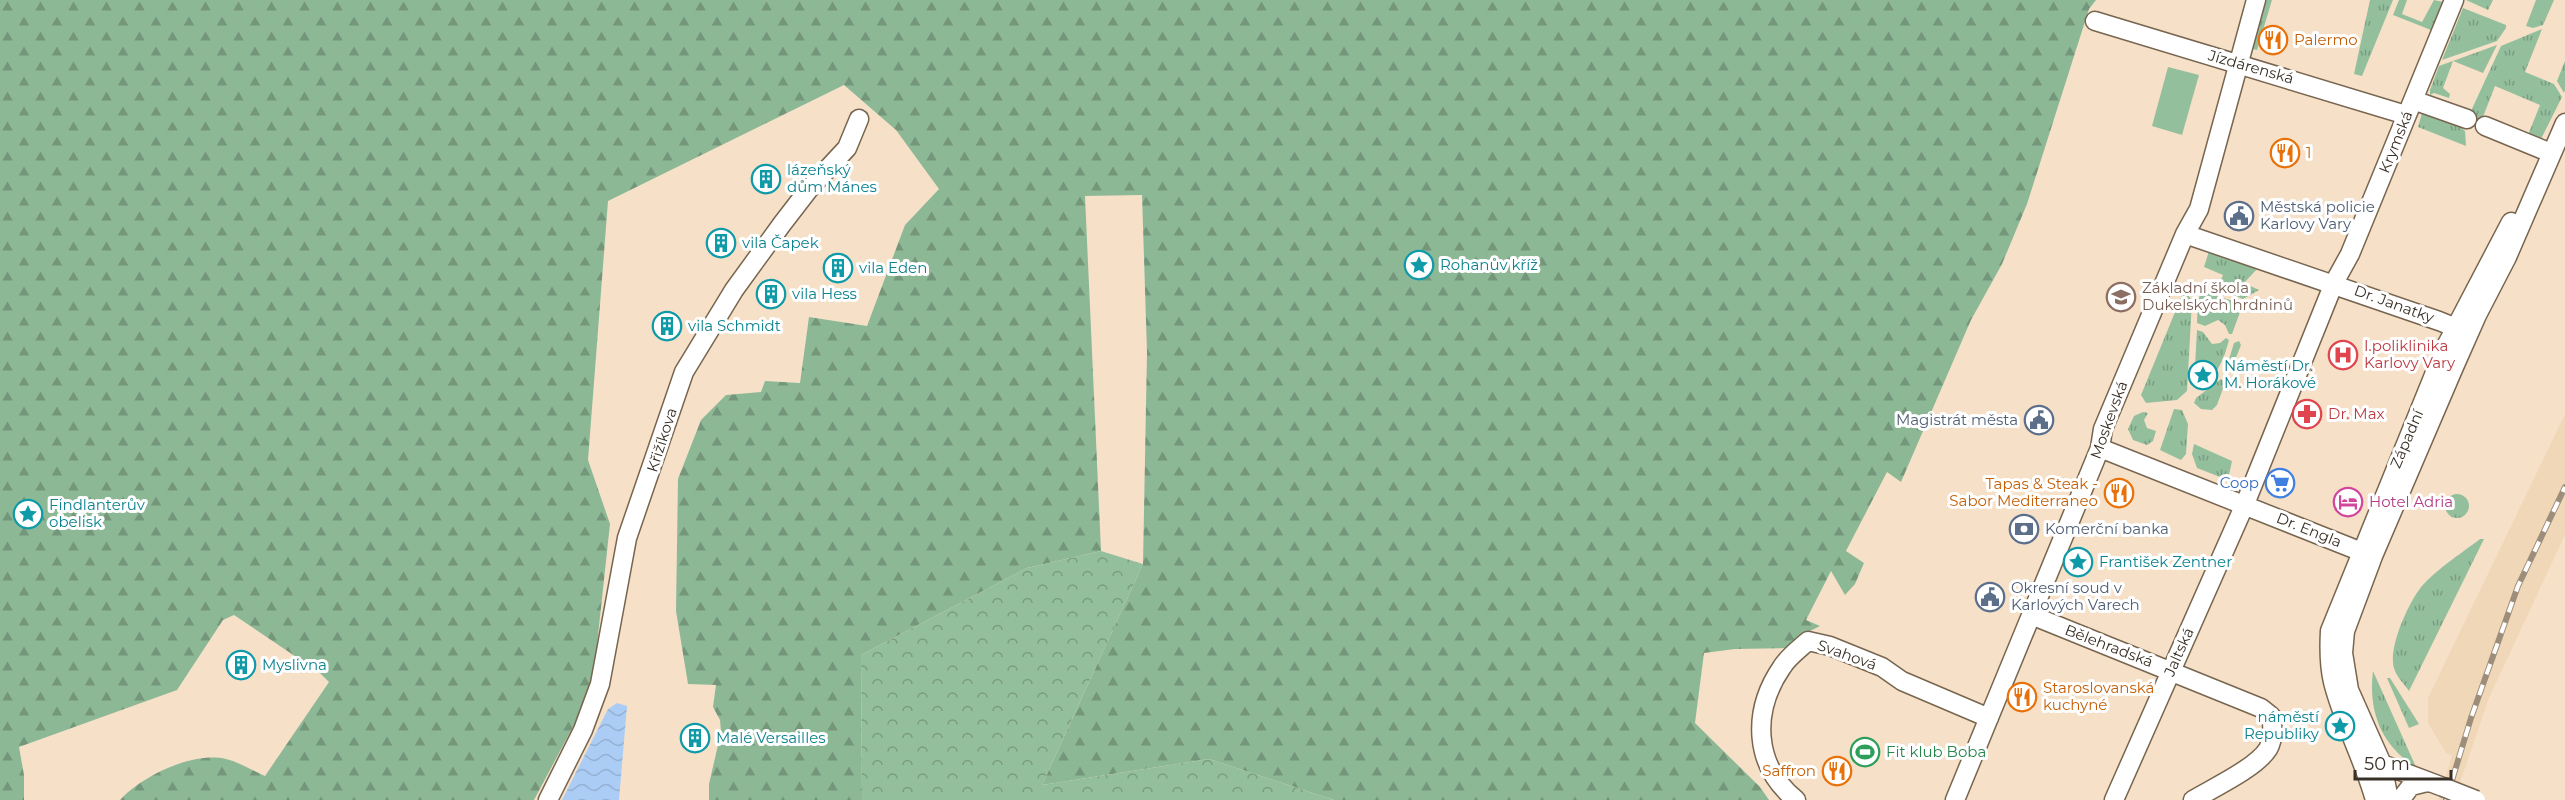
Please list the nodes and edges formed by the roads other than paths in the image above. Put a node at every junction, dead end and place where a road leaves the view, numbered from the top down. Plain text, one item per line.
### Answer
1 (2256, 0) edge
2 (2454, 0) edge
3 (2095, 21) dead end
4 (2238, 62) junction
5 (2410, 107) junction
6 (2466, 118) dead end
7 (859, 119) dead end
8 (2565, 123) edge
9 (2485, 126) dead end
10 (2551, 153) junction
11 (2185, 234) junction
12 (2334, 283) junction
13 (2454, 327) junction
14 (2454, 367) junction
15 (2100, 448) junction
16 (2245, 504) junction
17 (2367, 554) junction
18 (2031, 615) junction
19 (2170, 670) junction
20 (1989, 718) junction
21 (2373, 763) junction
22 (2435, 784) junction
23 (548, 800) edge
24 (1796, 800) edge
25 (1955, 800) edge
26 (2114, 800) edge
27 (2193, 800) edge
28 (2375, 800) edge
29 (2389, 800) edge
30 (2400, 800) edge
31 (2476, 800) edge

1 - 4 street, Moskevská
2 - 5 street, Krymská
3 - 4 street, Jízdárenská
4 - 5 street, Jízdárenská
4 - 11 street, Moskevská
5 - 6 street, Jízdárenská
5 - 12 street, Krymská
7 - 23 street, Křižíkova
8 - 10 street, Západní
9 - 10 street
10 - 13 street, Západní
10 - 14 street, Západní
11 - 12 street
11 - 15 street, Moskevská
12 - 13 street, Dr. Janatky
12 - 16 street
13 - 14 street, Západní
13 - 17 street, Západní
14 - 17 street, Západní
15 - 16 street
15 - 18 street, Moskevská
16 - 17 street, Dr. Engla
16 - 19 street, Jaltská
17 - 21 street
18 - 19 street, Bělehradská
18 - 20 street, Moskevská
19 - 26 street, Jaltská
19 - 27 street, Bělehradská
20 - 24 street, Svahová
20 - 25 street, Moskevská
21 - 22 street
21 - 28 street
21 - 29 street
22 - 30 street
22 - 31 street, bridge

